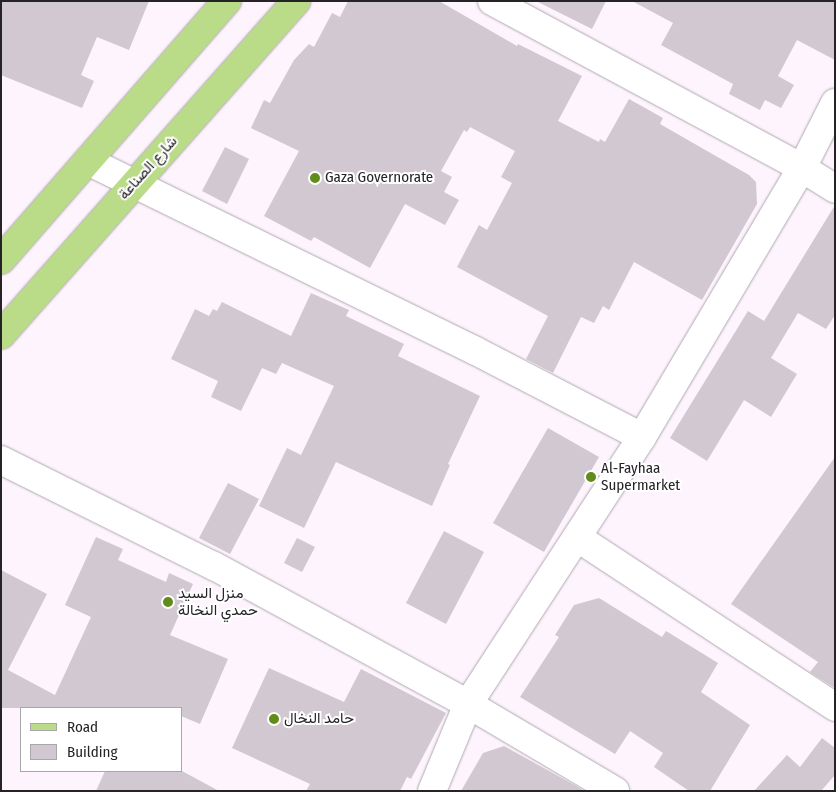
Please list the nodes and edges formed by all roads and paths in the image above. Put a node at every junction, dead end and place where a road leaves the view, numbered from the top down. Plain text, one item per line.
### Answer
1 (227, 1) edge
2 (296, 1) edge
3 (492, 1) edge
4 (835, 103) edge
5 (88, 161) junction
6 (802, 168) junction
7 (133, 185) junction
8 (835, 189) edge
9 (1, 260) edge
10 (1, 335) edge
11 (642, 438) junction
12 (1, 460) edge
13 (578, 538) junction
14 (468, 704) junction
15 (835, 707) edge
16 (432, 791) edge
17 (615, 791) edge

1 - 5 main road
2 - 7 main road, شارع الصناعة
3 - 6 street
4 - 6 street
5 - 7 street
5 - 9 main road
6 - 8 street
6 - 11 street
7 - 10 main road, شارع الصناعة
7 - 11 street
11 - 13 street
12 - 14 street
13 - 14 street
13 - 15 street
14 - 16 street
14 - 17 street

